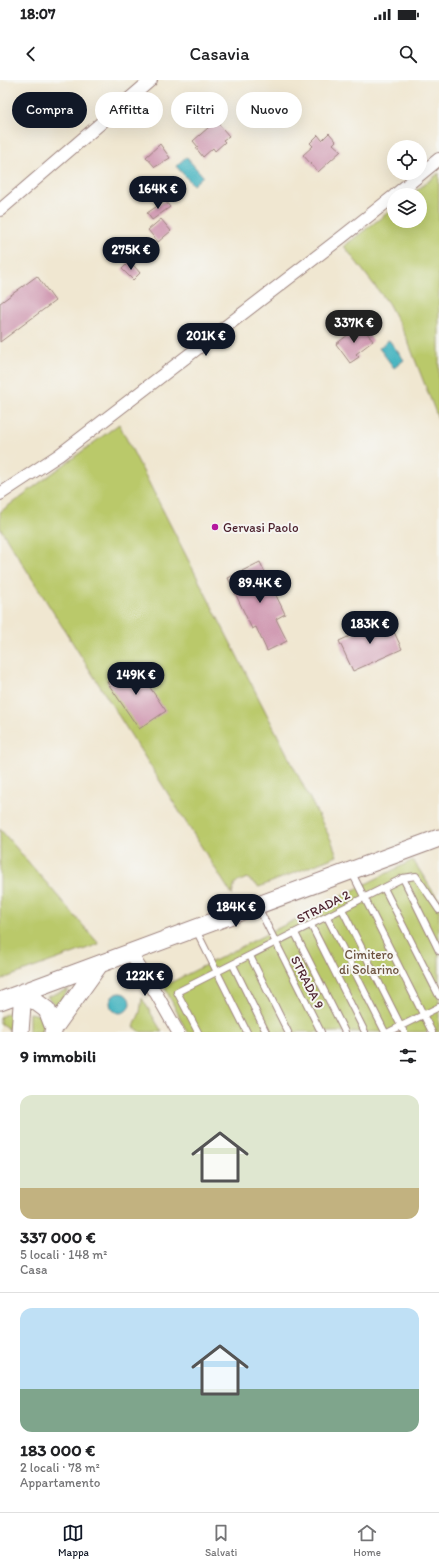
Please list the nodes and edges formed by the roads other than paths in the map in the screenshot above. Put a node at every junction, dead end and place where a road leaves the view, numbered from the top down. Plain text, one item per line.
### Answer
1 (151, 80) edge
2 (439, 159) edge
3 (403, 188) edge
4 (387, 201) edge
5 (0, 210) edge
6 (0, 494) edge
7 (439, 838) edge
8 (351, 870) junction
9 (403, 878) junction
10 (384, 888) junction
11 (364, 898) junction
12 (257, 905) junction
13 (342, 909) junction
14 (439, 910) edge
15 (327, 917) junction
16 (311, 925) junction
17 (195, 928) junction
18 (295, 933) junction
19 (276, 943) junction
20 (439, 951) edge
21 (130, 952) junction
22 (250, 956) junction
23 (99, 965) junction
24 (232, 965) junction
25 (217, 973) junction
26 (23, 992) junction
27 (439, 996) edge
28 (0, 1001) edge
29 (439, 1007) edge
30 (423, 1015) junction
31 (403, 1029) edge
32 (53, 1030) edge
33 (20, 1032) edge
34 (178, 1032) edge
35 (198, 1032) edge
36 (247, 1032) edge
37 (266, 1032) edge
38 (288, 1032) edge
39 (321, 1032) edge
40 (345, 1032) edge
41 (365, 1032) edge
42 (385, 1032) edge
43 (390, 1032) edge
44 (432, 1032) edge

1 - 5 street
2 - 3 street
4 - 6 street
7 - 8 main road
8 - 11 lane
8 - 12 main road
9 - 10 lane, STRADA 2
9 - 14 lane, STRADA 2
9 - 20 lane
10 - 11 lane, STRADA 2
10 - 27 lane
11 - 13 lane, STRADA 2
11 - 30 lane
12 - 17 main road
12 - 19 lane, STRADA 9
13 - 15 lane, STRADA 2
13 - 31 lane
15 - 16 lane, STRADA 2
15 - 42 lane
16 - 18 lane, STRADA 2
16 - 41 lane
17 - 21 main road
17 - 25 lane
18 - 19 lane, STRADA 2
18 - 40 lane
19 - 22 lane, STRADA 2
19 - 39 lane, STRADA 9
21 - 23 main road
21 - 34 street
22 - 24 lane, STRADA 2
22 - 38 lane
23 - 26 main road
23 - 32 main road
24 - 25 lane, STRADA 2
24 - 37 lane
25 - 35 lane, STRADA 2
25 - 36 lane
26 - 28 main road
26 - 32 main road
26 - 33 main road
29 - 30 lane
30 - 31 lane
30 - 44 lane
31 - 43 lane

